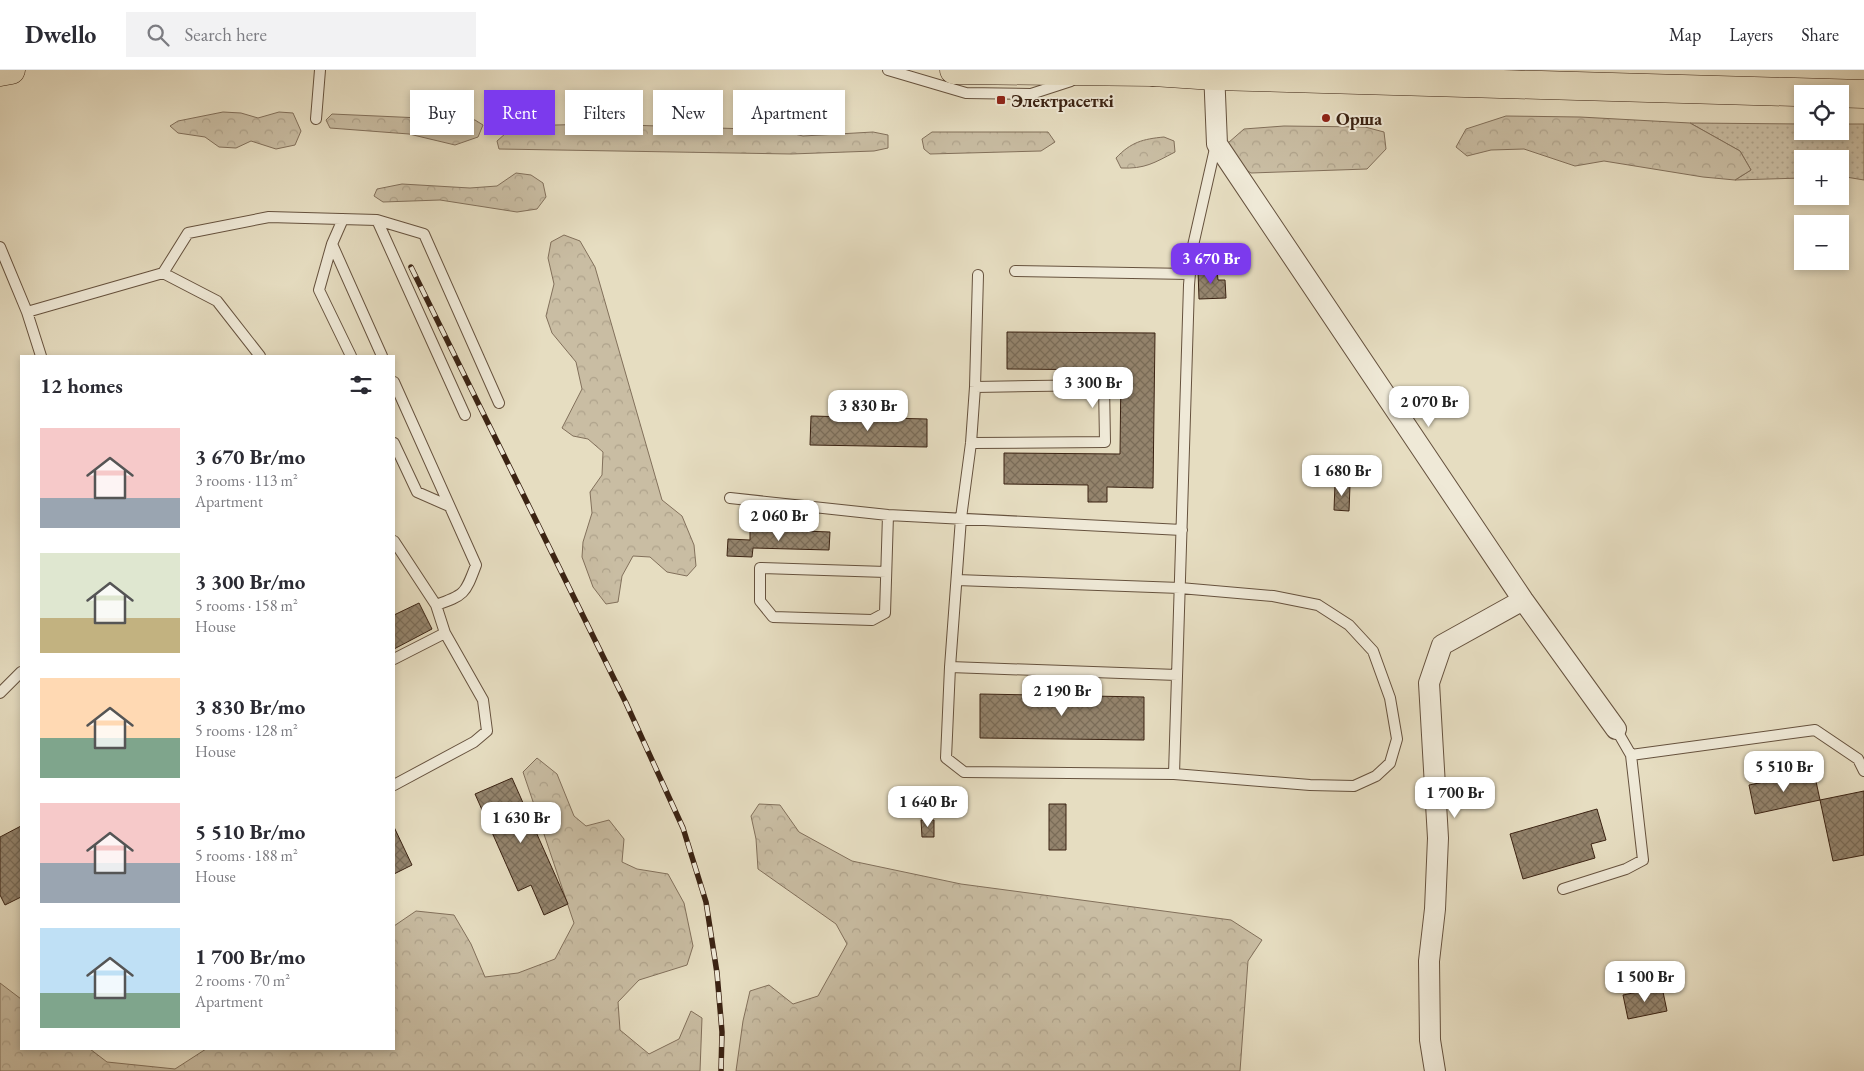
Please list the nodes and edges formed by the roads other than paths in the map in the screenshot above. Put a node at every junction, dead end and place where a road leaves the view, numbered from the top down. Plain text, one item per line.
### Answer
1 (11, 70) edge
2 (320, 70) edge
3 (888, 70) edge
4 (954, 70) edge
5 (1457, 70) edge
6 (0, 72) edge
7 (1103, 72) junction
8 (1214, 73) edge
9 (1864, 84) edge
10 (1864, 94) edge
11 (316, 119) dead end
12 (1217, 144) junction
13 (343, 219) junction
14 (377, 220) junction
15 (332, 244) junction
16 (0, 247) edge
17 (1015, 271) dead end
18 (163, 273) junction
19 (1190, 274) junction
20 (978, 275) dead end
21 (27, 312) junction
22 (41, 355) edge
23 (259, 355) edge
24 (352, 355) edge
25 (382, 355) edge
26 (395, 384) edge
27 (975, 387) junction
28 (499, 403) dead end
29 (465, 415) dead end
30 (971, 443) junction
31 (395, 445) edge
32 (730, 498) dead end
33 (449, 506) junction
34 (888, 514) junction
35 (961, 518) junction
36 (1182, 530) junction
37 (395, 542) edge
38 (886, 572) junction
39 (957, 580) junction
40 (1180, 588) junction
41 (1523, 600) junction
42 (436, 604) junction
43 (445, 632) junction
44 (395, 658) edge
45 (950, 667) junction
46 (20, 673) edge
47 (1177, 674) junction
48 (0, 693) edge
49 (1616, 729) joint
50 (1630, 755) junction
51 (1864, 770) edge
52 (1174, 774) junction
53 (395, 784) edge
54 (1564, 889) dead end
55 (1435, 1071) edge

1 - 6 main road
2 - 11 lane
3 - 7 lane
4 - 7 main road
5 - 9 main road
7 - 8 main road
8 - 10 main road
8 - 12 street
12 - 19 lane
12 - 41 street
13 - 14 lane
13 - 15 lane
13 - 18 lane
14 - 28 lane
14 - 29 lane
15 - 24 lane
15 - 25 lane
16 - 21 lane
17 - 19 lane
18 - 21 lane
18 - 23 lane
19 - 36 lane
20 - 27 lane
21 - 22 lane
26 - 33 lane
27 - 30 lane
27 - 30 lane
30 - 35 lane
31 - 33 lane
32 - 34 lane
33 - 42 lane
34 - 35 lane
34 - 38 lane
35 - 36 lane
35 - 39 lane
36 - 40 lane
37 - 42 lane
38 - 38 lane
39 - 40 lane
39 - 45 lane
40 - 47 lane
40 - 52 lane
41 - 49 street
41 - 55 street
42 - 43 lane
43 - 44 lane
43 - 53 lane
45 - 47 lane
45 - 52 lane
46 - 48 lane
47 - 52 lane
49 - 50 lane
50 - 51 lane
50 - 54 lane

